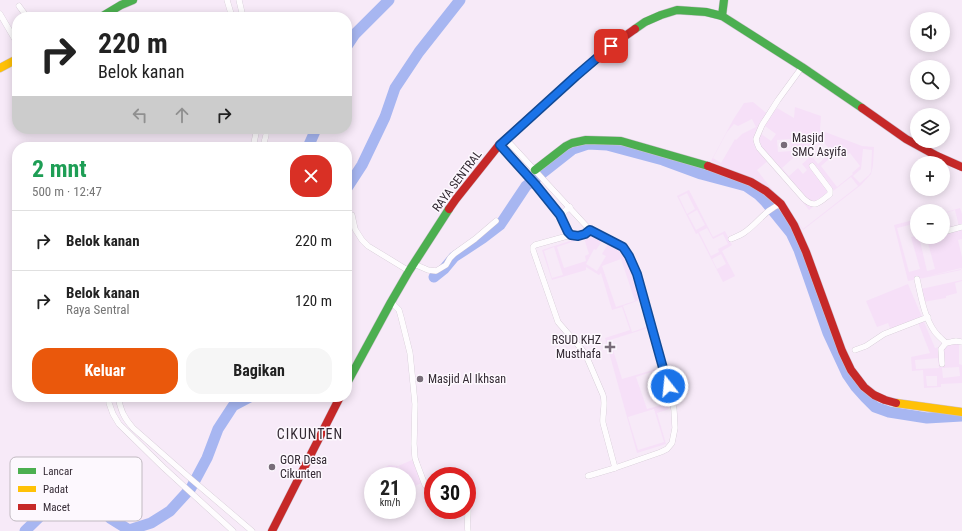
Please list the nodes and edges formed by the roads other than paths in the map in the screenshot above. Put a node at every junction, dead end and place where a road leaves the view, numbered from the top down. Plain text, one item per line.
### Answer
1 (133, 0) edge
2 (228, 0) edge
3 (239, 0) edge
4 (724, 0) edge
5 (19, 6) dead end
6 (23, 12) edge
7 (110, 12) edge
8 (231, 12) edge
9 (242, 12) edge
10 (0, 14) edge
11 (722, 16) junction
12 (12, 34) edge
13 (12, 62) edge
14 (802, 67) junction
15 (0, 68) edge
16 (506, 139) junction
17 (500, 145) junction
18 (812, 166) dead end
19 (962, 167) edge
20 (538, 173) junction
21 (777, 205) junction
22 (570, 207) junction
23 (352, 215) dead end
24 (560, 215) junction
25 (496, 220) dead end
26 (962, 227) edge
27 (590, 230) junction
28 (950, 230) edge
29 (571, 235) junction
30 (731, 239) dead end
31 (414, 264) junction
32 (409, 272) junction
33 (917, 279) dead end
34 (391, 302) junction
35 (928, 317) junction
36 (962, 342) edge
37 (946, 343) junction
38 (855, 350) dead end
39 (942, 364) dead end
40 (352, 374) edge
41 (109, 402) edge
42 (119, 402) edge
43 (337, 402) edge
44 (962, 412) edge
45 (616, 468) junction
46 (588, 476) dead end
47 (191, 480) junction
48 (424, 482) edge
49 (186, 487) junction
50 (467, 519) edge
51 (233, 531) edge
52 (252, 531) edge
53 (272, 531) edge
54 (468, 531) edge

1 - 7 main road
2 - 8 street
3 - 9 street
4 - 11 main road
5 - 6 street
10 - 12 street
11 - 14 main road, RAYA SENTRAL
11 - 16 main road, RAYA SENTRAL
13 - 15 main road
14 - 18 street
14 - 19 main road, RAYA SENTRAL
16 - 17 main road, RAYA SENTRAL
16 - 20 street
17 - 24 street
17 - 31 main road, RAYA SENTRAL
20 - 21 main road
20 - 22 street
21 - 30 street
21 - 44 main road
22 - 24 street
22 - 27 street
23 - 32 street
24 - 29 street
25 - 31 street
26 - 28 street
27 - 29 street
27 - 45 street
29 - 45 street
31 - 32 main road, RAYA SENTRAL
32 - 34 main road, RAYA SENTRAL
33 - 35 street
34 - 40 main road, RAYA SENTRAL
34 - 48 street
35 - 37 street
35 - 38 street
36 - 37 street
37 - 39 street
41 - 49 street
42 - 47 street
43 - 53 main road
45 - 46 street
47 - 49 street
47 - 52 street
49 - 51 street
50 - 54 street

